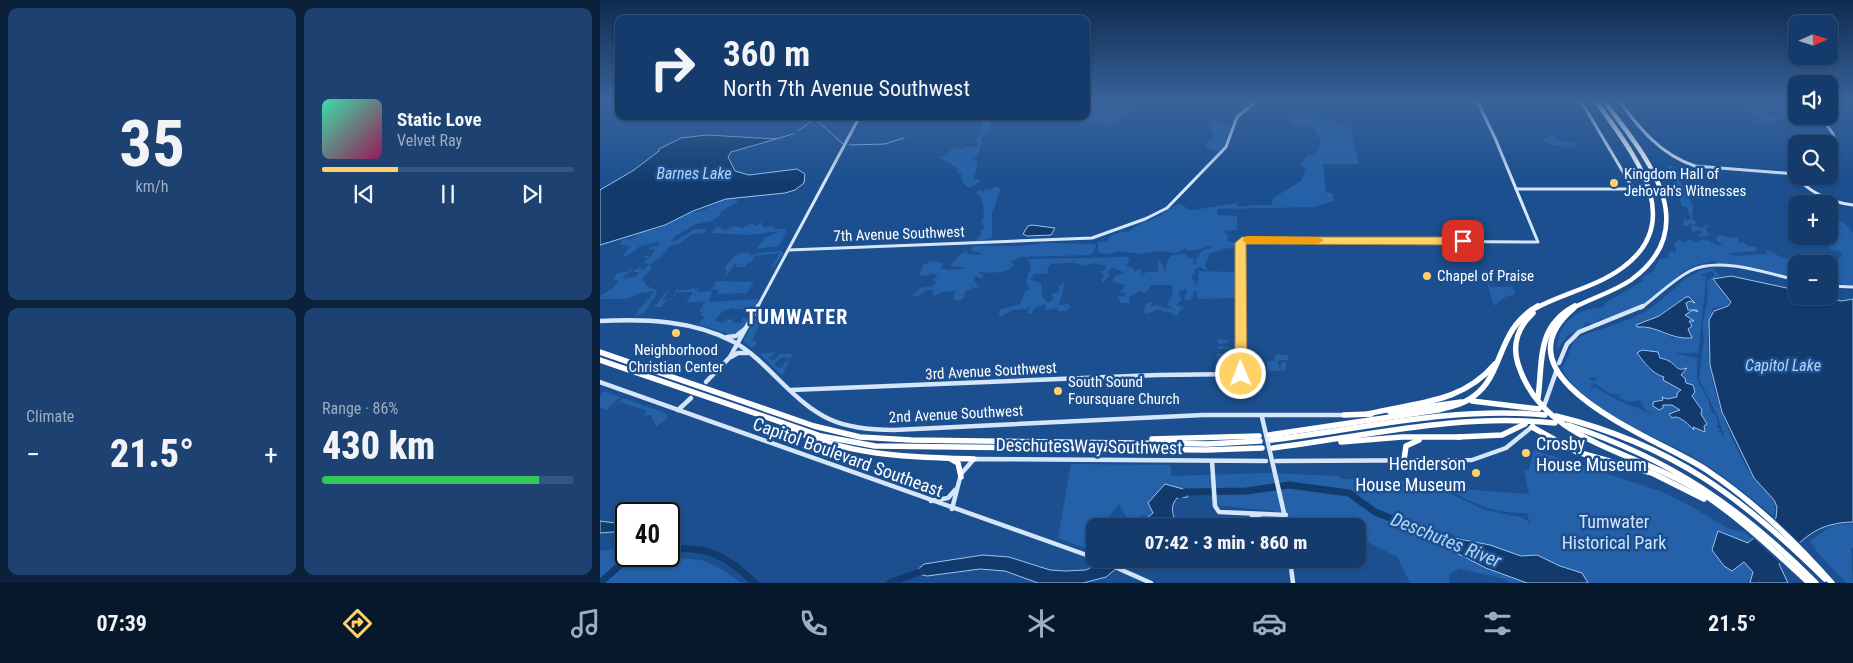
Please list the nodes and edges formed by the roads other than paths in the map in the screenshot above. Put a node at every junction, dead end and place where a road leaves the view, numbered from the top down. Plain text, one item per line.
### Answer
1 (854, 128) edge
2 (1233, 128) edge
3 (1489, 128) edge
4 (1597, 128) edge
5 (1615, 128) edge
6 (1624, 128) edge
7 (1640, 128) edge
8 (1788, 173) edge
9 (1805, 185) edge
10 (1516, 189) junction
11 (1853, 205) edge
12 (789, 250) junction
13 (1788, 278) edge
14 (1838, 286) edge
15 (1853, 287) edge
16 (1564, 297) junction
17 (1574, 308) junction
18 (600, 321) edge
19 (747, 328) junction
20 (725, 337) junction
21 (738, 344) junction
22 (600, 352) edge
23 (751, 353) junction
24 (1501, 353) junction
25 (730, 357) junction
26 (600, 360) edge
27 (1559, 363) dead end
28 (1556, 372) dead end
29 (600, 382) edge
30 (706, 382) dead end
31 (791, 390) junction
32 (691, 398) dead end
33 (1538, 398) dead end
34 (1472, 400) junction
35 (1461, 402) dead end
36 (1536, 408) junction
37 (678, 410) junction
38 (1368, 414) junction
39 (1344, 415) joint
40 (1546, 416) junction
41 (1262, 417) junction
42 (773, 420) junction
43 (1524, 421) junction
44 (1585, 424) junction
45 (1533, 426) joint
46 (1568, 426) dead end
47 (1460, 437) junction
48 (1259, 438) dead end
49 (1306, 444) junction
50 (1262, 448) dead end
51 (1273, 448) dead end
52 (948, 458) junction
53 (974, 459) junction
54 (1404, 460) junction
55 (1212, 461) junction
56 (1266, 461) dead end
57 (1276, 461) dead end
58 (960, 480) junction
59 (929, 501) junction
60 (952, 509) junction
61 (1754, 509) junction
62 (1248, 515) junction
63 (1286, 515) joint
64 (1258, 518) edge
65 (1743, 520) junction
66 (1086, 554) edge
67 (1118, 568) edge
68 (1291, 568) edge
69 (1151, 583) edge
70 (1293, 583) edge
71 (1813, 583) edge
72 (1831, 583) edge

1 - 12 street
2 - 12 street, 7th Avenue Southwest
3 - 10 street
4 - 10 street
5 - 16 highway
6 - 17 highway
7 - 8 street
9 - 11 street
10 - 31 street, 3rd Avenue Southwest
12 - 19 street
13 - 27 street
14 - 15 street
16 - 24 highway
16 - 65 highway
17 - 33 highway
17 - 61 highway
18 - 20 street
19 - 20 street
19 - 21 street
20 - 21 street
21 - 23 street, 2nd Avenue Southwest
21 - 25 street
22 - 48 highway
23 - 25 street
23 - 31 street, 2nd Avenue Southwest
24 - 34 highway
24 - 38 highway
25 - 30 street
26 - 42 highway
28 - 36 street
29 - 37 street, Capitol Boulevard Southeast
31 - 41 street, 2nd Avenue Southwest
32 - 37 street
34 - 36 highway
34 - 36 highway
35 - 38 highway
36 - 40 highway
37 - 59 street, Capitol Boulevard Southeast
38 - 39 highway
39 - 41 street, 2nd Avenue Southwest
40 - 43 highway
40 - 44 highway
40 - 44 highway
41 - 63 street
42 - 50 highway
42 - 52 highway
43 - 47 highway
43 - 49 highway
44 - 61 highway
45 - 54 street
45 - 65 highway
46 - 65 highway
47 - 49 highway
47 - 54 highway
49 - 51 highway
52 - 53 highway
52 - 58 highway
53 - 55 street, Deschutes Way Southwest
53 - 58 street, Deschutes Way Southwest
54 - 57 street
55 - 56 street, Deschutes Way Southwest
55 - 62 street
58 - 59 street
58 - 60 street
59 - 60 street, Capitol Boulevard Southeast
60 - 66 street, Capitol Boulevard Southeast
61 - 72 highway
62 - 63 street
62 - 64 street
65 - 71 highway
67 - 69 street, Capitol Boulevard Southeast
68 - 70 street

